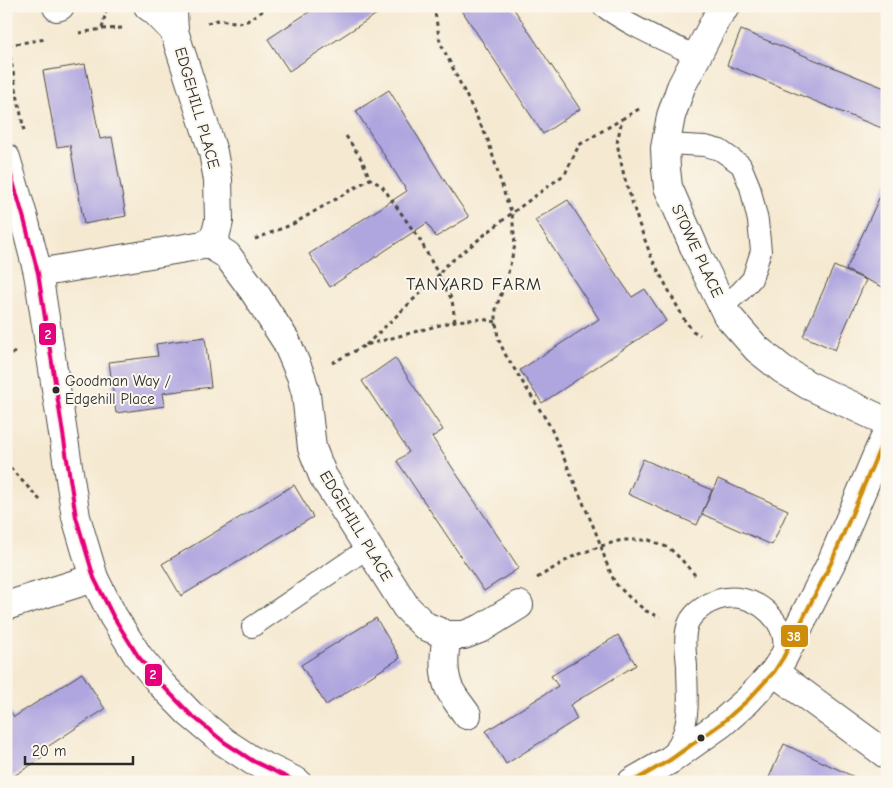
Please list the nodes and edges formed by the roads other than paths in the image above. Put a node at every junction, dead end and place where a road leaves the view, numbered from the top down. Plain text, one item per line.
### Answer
1 (148, 6) edge
2 (602, 6) edge
3 (726, 6) edge
4 (174, 18) edge
5 (697, 56) junction
6 (666, 144) junction
7 (6, 158) edge
8 (213, 239) junction
9 (38, 273) junction
10 (722, 306) junction
11 (887, 422) edge
12 (887, 434) edge
13 (368, 548) junction
14 (94, 578) junction
15 (519, 605) road end
16 (6, 606) edge
17 (252, 627) dead end
18 (447, 636) junction
19 (779, 665) junction
20 (467, 715) dead end
21 (887, 755) edge
22 (670, 760) junction
23 (295, 781) edge
24 (632, 782) edge

1 - 4 street, EDGEHILL PLACE
2 - 5 lane
3 - 5 street, STOWE PLACE
4 - 8 street, EDGEHILL PLACE
5 - 6 street, STOWE PLACE
6 - 10 street, STOWE PLACE
6 - 10 lane
7 - 9 street
8 - 9 street
8 - 13 street, EDGEHILL PLACE
9 - 14 street
10 - 11 street, STOWE PLACE
12 - 19 street
13 - 17 lane
13 - 18 street, EDGEHILL PLACE
14 - 16 street
14 - 23 street
15 - 18 street
18 - 20 street
19 - 21 street
19 - 22 street
19 - 22 lane
22 - 24 street

